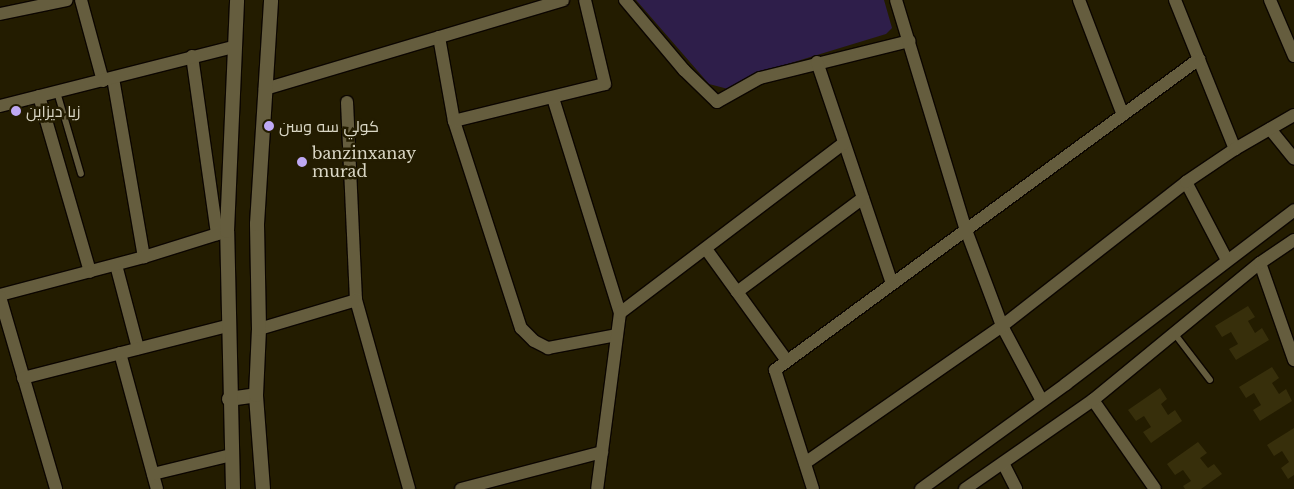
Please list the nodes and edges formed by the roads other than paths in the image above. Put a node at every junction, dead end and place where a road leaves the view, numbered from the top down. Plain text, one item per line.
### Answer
1 (67, 0) edge
2 (81, 0) edge
3 (237, 0) edge
4 (270, 0) edge
5 (563, 0) edge
6 (585, 0) edge
7 (625, 0) edge
8 (896, 0) edge
9 (1079, 0) edge
10 (1175, 0) edge
11 (1270, 0) edge
12 (5, 9) edge
13 (439, 37) junction
14 (909, 41) junction
15 (234, 47) junction
16 (192, 56) junction
17 (1294, 56) edge
18 (1199, 59) junction
19 (817, 62) junction
20 (108, 80) junction
21 (264, 89) junction
22 (57, 92) junction
23 (39, 96) junction
24 (553, 98) junction
25 (347, 102) dead end
26 (0, 106) edge
27 (1123, 115) junction
28 (1294, 116) edge
29 (454, 121) junction
30 (1270, 129) junction
31 (844, 143) junction
32 (1235, 149) junction
33 (1294, 159) edge
34 (81, 174) dead end
35 (1186, 182) junction
36 (863, 198) junction
37 (1294, 210) edge
38 (966, 230) junction
39 (222, 232) junction
40 (1294, 240) edge
41 (706, 249) junction
42 (144, 257) junction
43 (1227, 260) junction
44 (1260, 263) junction
45 (116, 265) junction
46 (90, 272) junction
47 (892, 284) junction
48 (737, 292) junction
49 (0, 296) edge
50 (356, 300) junction
51 (620, 313) junction
52 (227, 326) junction
53 (1002, 326) junction
54 (259, 329) junction
55 (5, 332) edge
56 (617, 334) junction
57 (1174, 334) junction
58 (138, 348) junction
59 (120, 353) junction
60 (1294, 360) edge
61 (787, 361) junction
62 (24, 378) junction
63 (1210, 380) dead end
64 (256, 395) junction
65 (229, 399) junction
66 (1093, 400) junction
67 (1042, 401) junction
68 (602, 452) junction
69 (231, 455) junction
70 (805, 463) junction
71 (1003, 463) junction
72 (153, 474) junction
73 (56, 489) edge
74 (157, 489) edge
75 (232, 489) edge
76 (262, 489) edge
77 (409, 489) edge
78 (461, 489) edge
79 (597, 489) edge
80 (813, 489) edge
81 (921, 489) edge
82 (964, 489) edge
83 (1016, 489) edge
84 (1155, 489) edge

1 - 12 street
2 - 20 street
3 - 15 street
4 - 21 street
5 - 13 street
6 - 24 street
7 - 19 street
8 - 14 street
9 - 27 street
10 - 18 street
11 - 17 street
13 - 21 street
13 - 29 street
14 - 19 street
14 - 38 street
15 - 16 street
15 - 39 street
16 - 20 street
16 - 39 street
18 - 27 street
18 - 32 street
19 - 31 street
20 - 22 street
20 - 42 street
21 - 54 street
22 - 23 street
22 - 34 lane
23 - 26 street
23 - 46 street
24 - 29 street
24 - 51 street
25 - 50 street
27 - 38 street
28 - 30 street
29 - 56 street
30 - 32 street
30 - 33 street
31 - 36 street
31 - 41 street
32 - 35 street
35 - 43 street
35 - 53 street
36 - 47 street
36 - 48 street
37 - 43 street
38 - 47 street
38 - 53 street
39 - 42 street
39 - 52 street
40 - 44 street
41 - 48 street
41 - 51 street
42 - 45 street
43 - 67 street
44 - 57 street
44 - 60 street
45 - 46 street
45 - 58 street
46 - 49 street
47 - 61 street
48 - 61 street
49 - 55 street
50 - 54 street
50 - 77 street
51 - 56 street
52 - 58 street
52 - 65 street
53 - 67 street
53 - 70 street
54 - 64 street
55 - 62 street
56 - 68 street
57 - 63 lane
57 - 66 street
58 - 59 street
59 - 62 street
59 - 72 street
61 - 70 street
62 - 73 street
64 - 65 street
64 - 76 street
65 - 69 street
66 - 71 street
66 - 84 street
67 - 81 street
68 - 78 street
68 - 79 street
69 - 72 street
69 - 75 street
70 - 80 street
71 - 82 street
71 - 83 street
72 - 74 street

